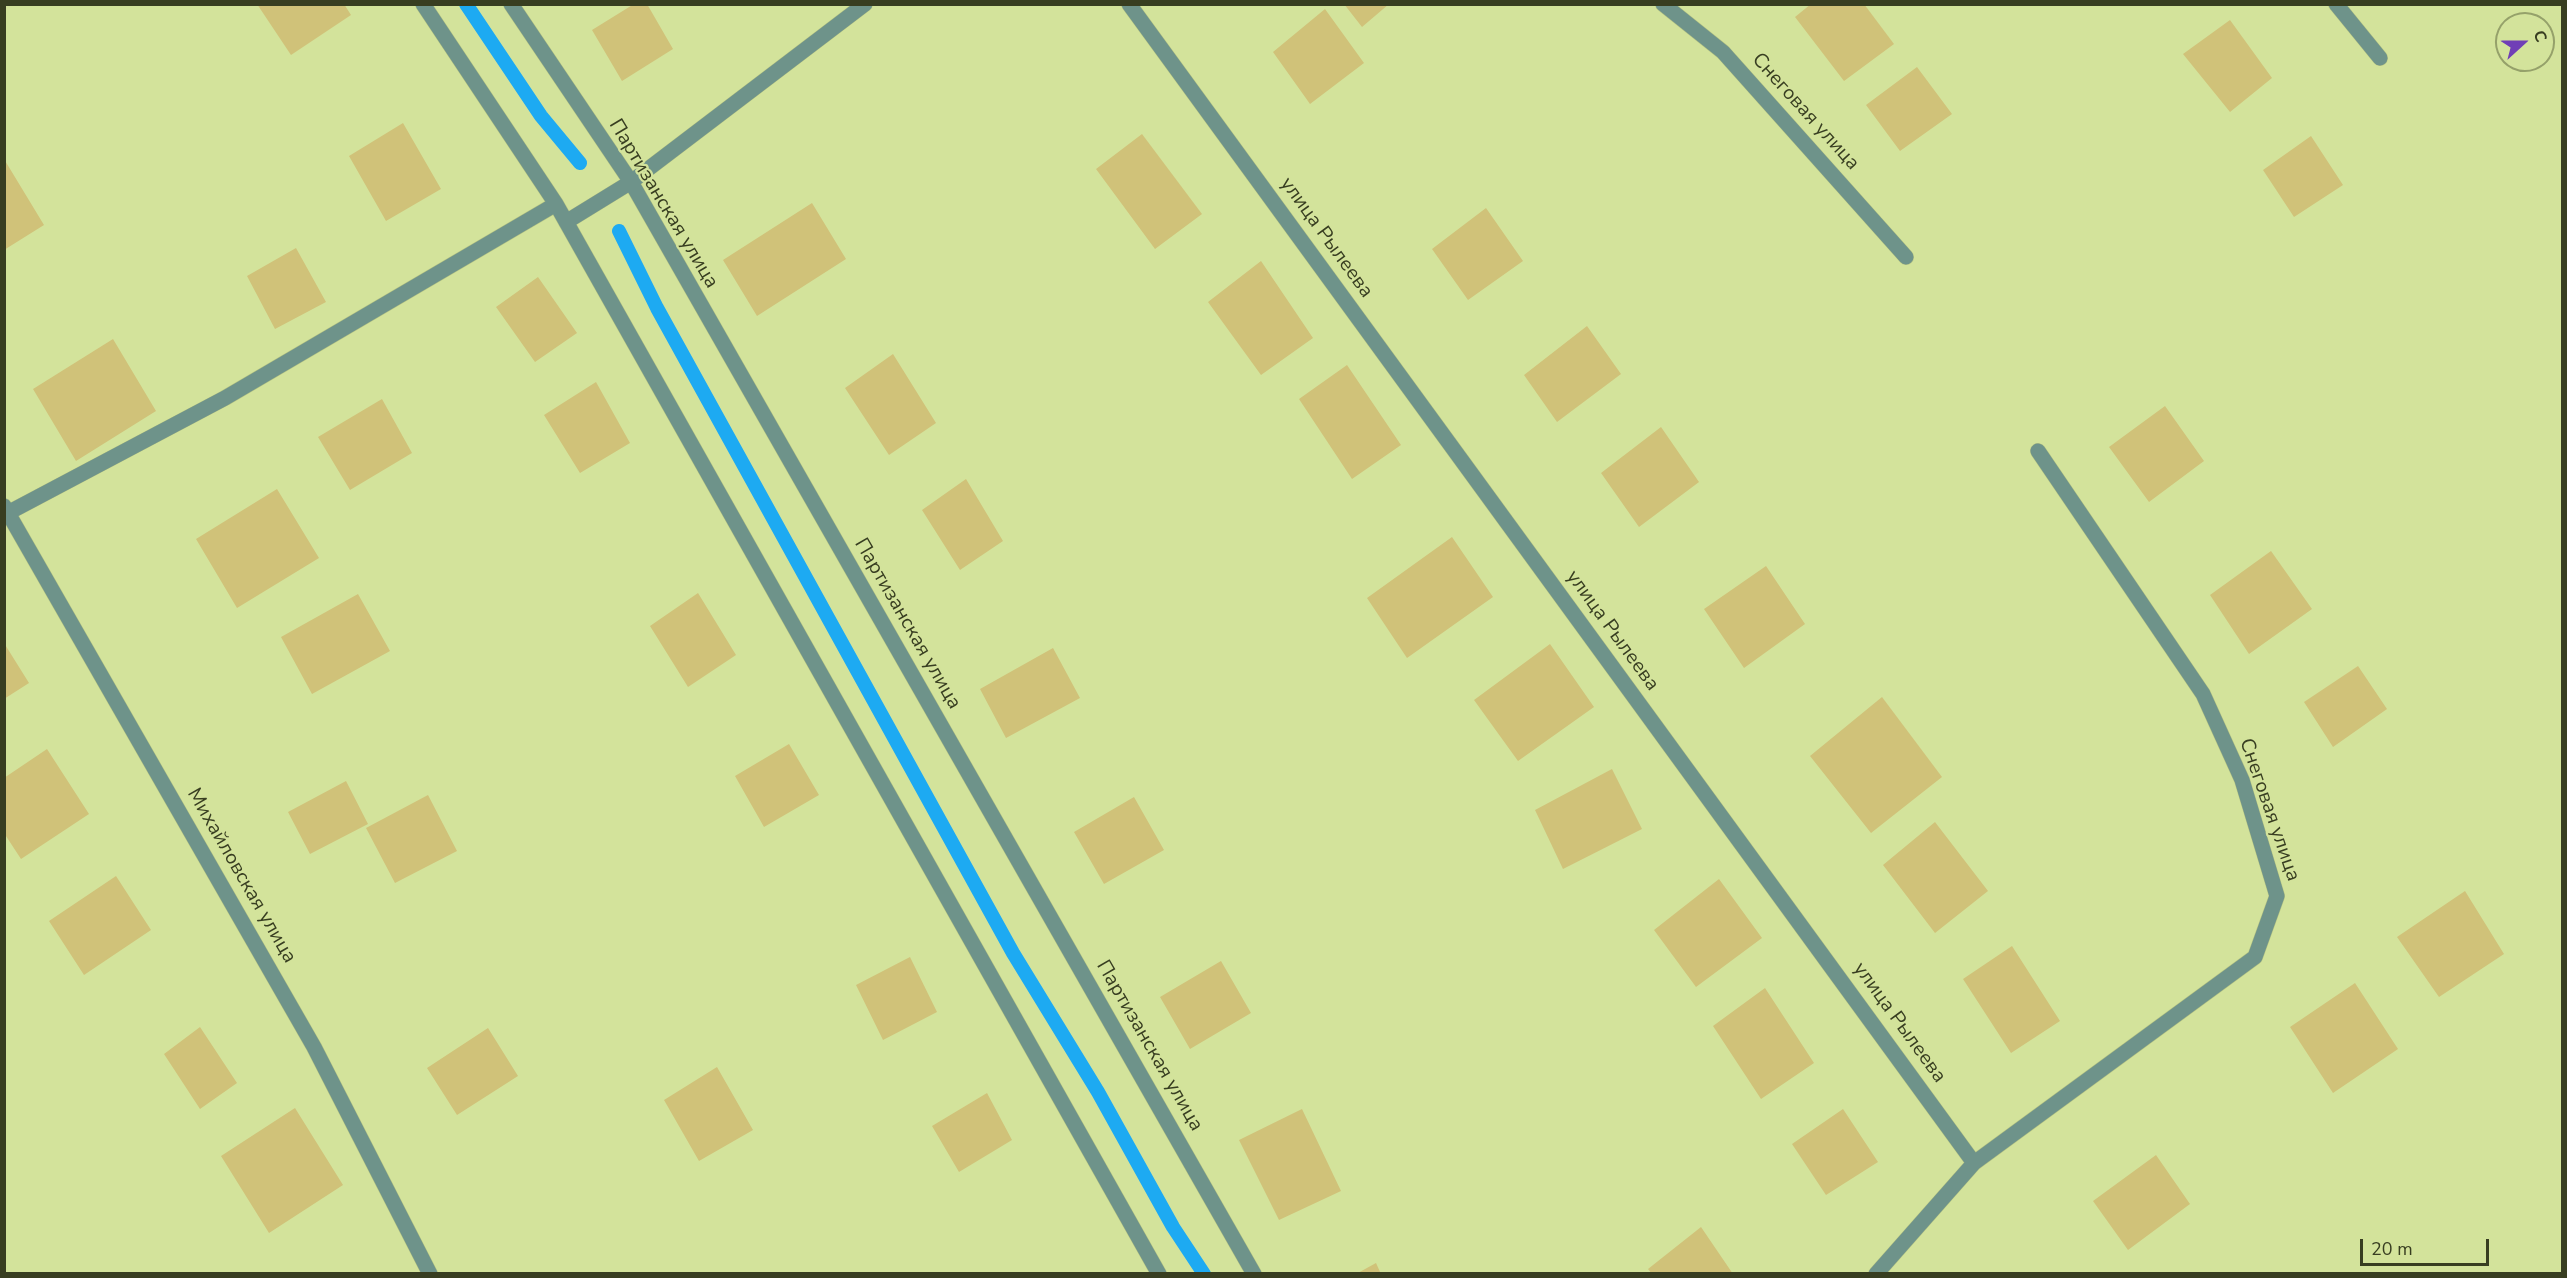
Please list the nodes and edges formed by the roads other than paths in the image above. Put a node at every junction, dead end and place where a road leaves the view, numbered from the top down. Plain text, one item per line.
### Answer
1 (423, 4) edge
2 (511, 4) edge
3 (866, 4) edge
4 (1129, 4) edge
5 (1663, 4) edge
6 (2336, 4) edge
7 (2380, 58) dead end
8 (631, 182) junction
9 (556, 204) junction
10 (566, 222) junction
11 (1906, 257) dead end
12 (2038, 451) dead end
13 (6, 511) edge
14 (1974, 1163) junction
15 (430, 1274) edge
16 (1159, 1274) edge
17 (1254, 1274) edge
18 (1876, 1274) edge

1 - 9 street
2 - 8 street, Партизанская улица
3 - 8 street
4 - 14 street, улица Рылеева
5 - 11 street, Снеговая улица
6 - 7 street
8 - 10 street
8 - 17 street, Партизанская улица
9 - 10 street
9 - 13 street
10 - 16 street
12 - 14 street, Снеговая улица
13 - 15 street, Михайловская улица
14 - 18 street

